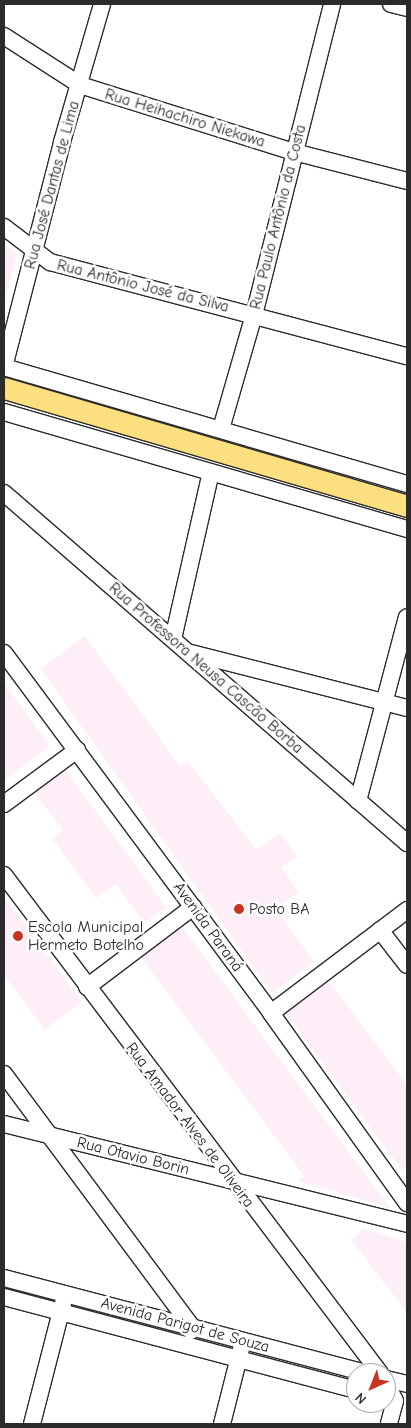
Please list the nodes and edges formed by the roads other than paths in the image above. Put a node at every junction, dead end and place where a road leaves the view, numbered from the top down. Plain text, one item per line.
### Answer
1 (102, 4) edge
2 (332, 4) edge
3 (391, 4) edge
4 (407, 8) edge
5 (4, 36) edge
6 (80, 85) junction
7 (294, 152) junction
8 (407, 181) edge
9 (4, 227) edge
10 (34, 247) junction
11 (254, 314) junction
12 (407, 356) edge
13 (4, 367) edge
14 (5, 389) edge
15 (4, 412) edge
16 (221, 429) junction
17 (211, 472) junction
18 (407, 484) edge
19 (4, 493) edge
20 (407, 506) edge
21 (407, 529) edge
22 (407, 617) edge
23 (173, 639) junction
24 (4, 653) edge
25 (188, 653) junction
26 (385, 702) junction
27 (407, 708) edge
28 (77, 750) junction
29 (358, 801) junction
30 (4, 804) edge
31 (407, 843) edge
32 (4, 875) edge
33 (193, 906) junction
34 (407, 910) edge
35 (380, 930) junction
36 (407, 965) edge
37 (87, 987) junction
38 (271, 1013) junction
39 (4, 1074) edge
40 (4, 1124) edge
41 (48, 1136) junction
42 (231, 1180) junction
43 (402, 1184) edge
44 (407, 1203) edge
45 (407, 1224) edge
46 (4, 1278) edge
47 (65, 1294) junction
48 (4, 1298) edge
49 (61, 1312) junction
50 (192, 1327) junction
51 (243, 1340) junction
52 (188, 1345) junction
53 (239, 1358) junction
54 (372, 1363) edge
55 (346, 1368) edge
56 (346, 1387) edge
57 (32, 1424) edge
58 (222, 1424) edge

1 - 6 street, Rua José Dantas de Lima
2 - 7 street, Rua Paulo Antônio da Costa
3 - 4 street
5 - 6 street, Rua Heihachiro Niekawa
6 - 7 street, Rua Heihachiro Niekawa
6 - 10 street, Rua José Dantas de Lima
7 - 8 street, Rua Heihachiro Niekawa
7 - 11 street, Rua Paulo Antônio da Costa
9 - 10 street, Rua Antônio José da Silva
10 - 11 street, Rua Antônio José da Silva
10 - 13 street, Rua José Dantas de Lima
11 - 12 street, Rua Antônio José da Silva
11 - 16 street, Rua Paulo Antônio da Costa
13 - 16 street
14 - 20 main road
15 - 17 street
16 - 18 street
17 - 21 street
17 - 23 street
19 - 23 street, Rua Professora Neusa Cascão Borba
22 - 26 street
23 - 25 street, Rua Professora Neusa Cascão Borba
24 - 28 street, Avenida Paraná
25 - 26 street
25 - 29 street, Rua Professora Neusa Cascão Borba
26 - 27 street
26 - 29 street
28 - 30 street
28 - 33 street, Avenida Paraná
29 - 31 street, Rua Professora Neusa Cascão Borba
32 - 37 street, Rua Amador Alves de Oliveira
33 - 37 street
33 - 38 street, Avenida Paraná
34 - 35 street
35 - 36 street
35 - 38 street
37 - 42 street, Rua Amador Alves de Oliveira
38 - 43 street, Avenida Paraná
39 - 41 street
40 - 41 street, Rua Otavio Borin
41 - 42 street, Rua Otavio Borin
41 - 50 street
42 - 45 street, Rua Otavio Borin
42 - 54 street, Rua Amador Alves de Oliveira
43 - 44 street, Avenida Paraná
46 - 47 street, Avenida Parigot de Souza
47 - 49 street
47 - 50 street, Avenida Parigot de Souza
48 - 49 street, Avenida Parigot de Souza
49 - 52 street, Avenida Parigot de Souza
49 - 57 street
50 - 51 street, Avenida Parigot de Souza
50 - 52 street
51 - 53 street
51 - 55 street, Avenida Parigot de Souza
52 - 53 street, Avenida Parigot de Souza
53 - 56 street, Avenida Parigot de Souza
53 - 58 street

